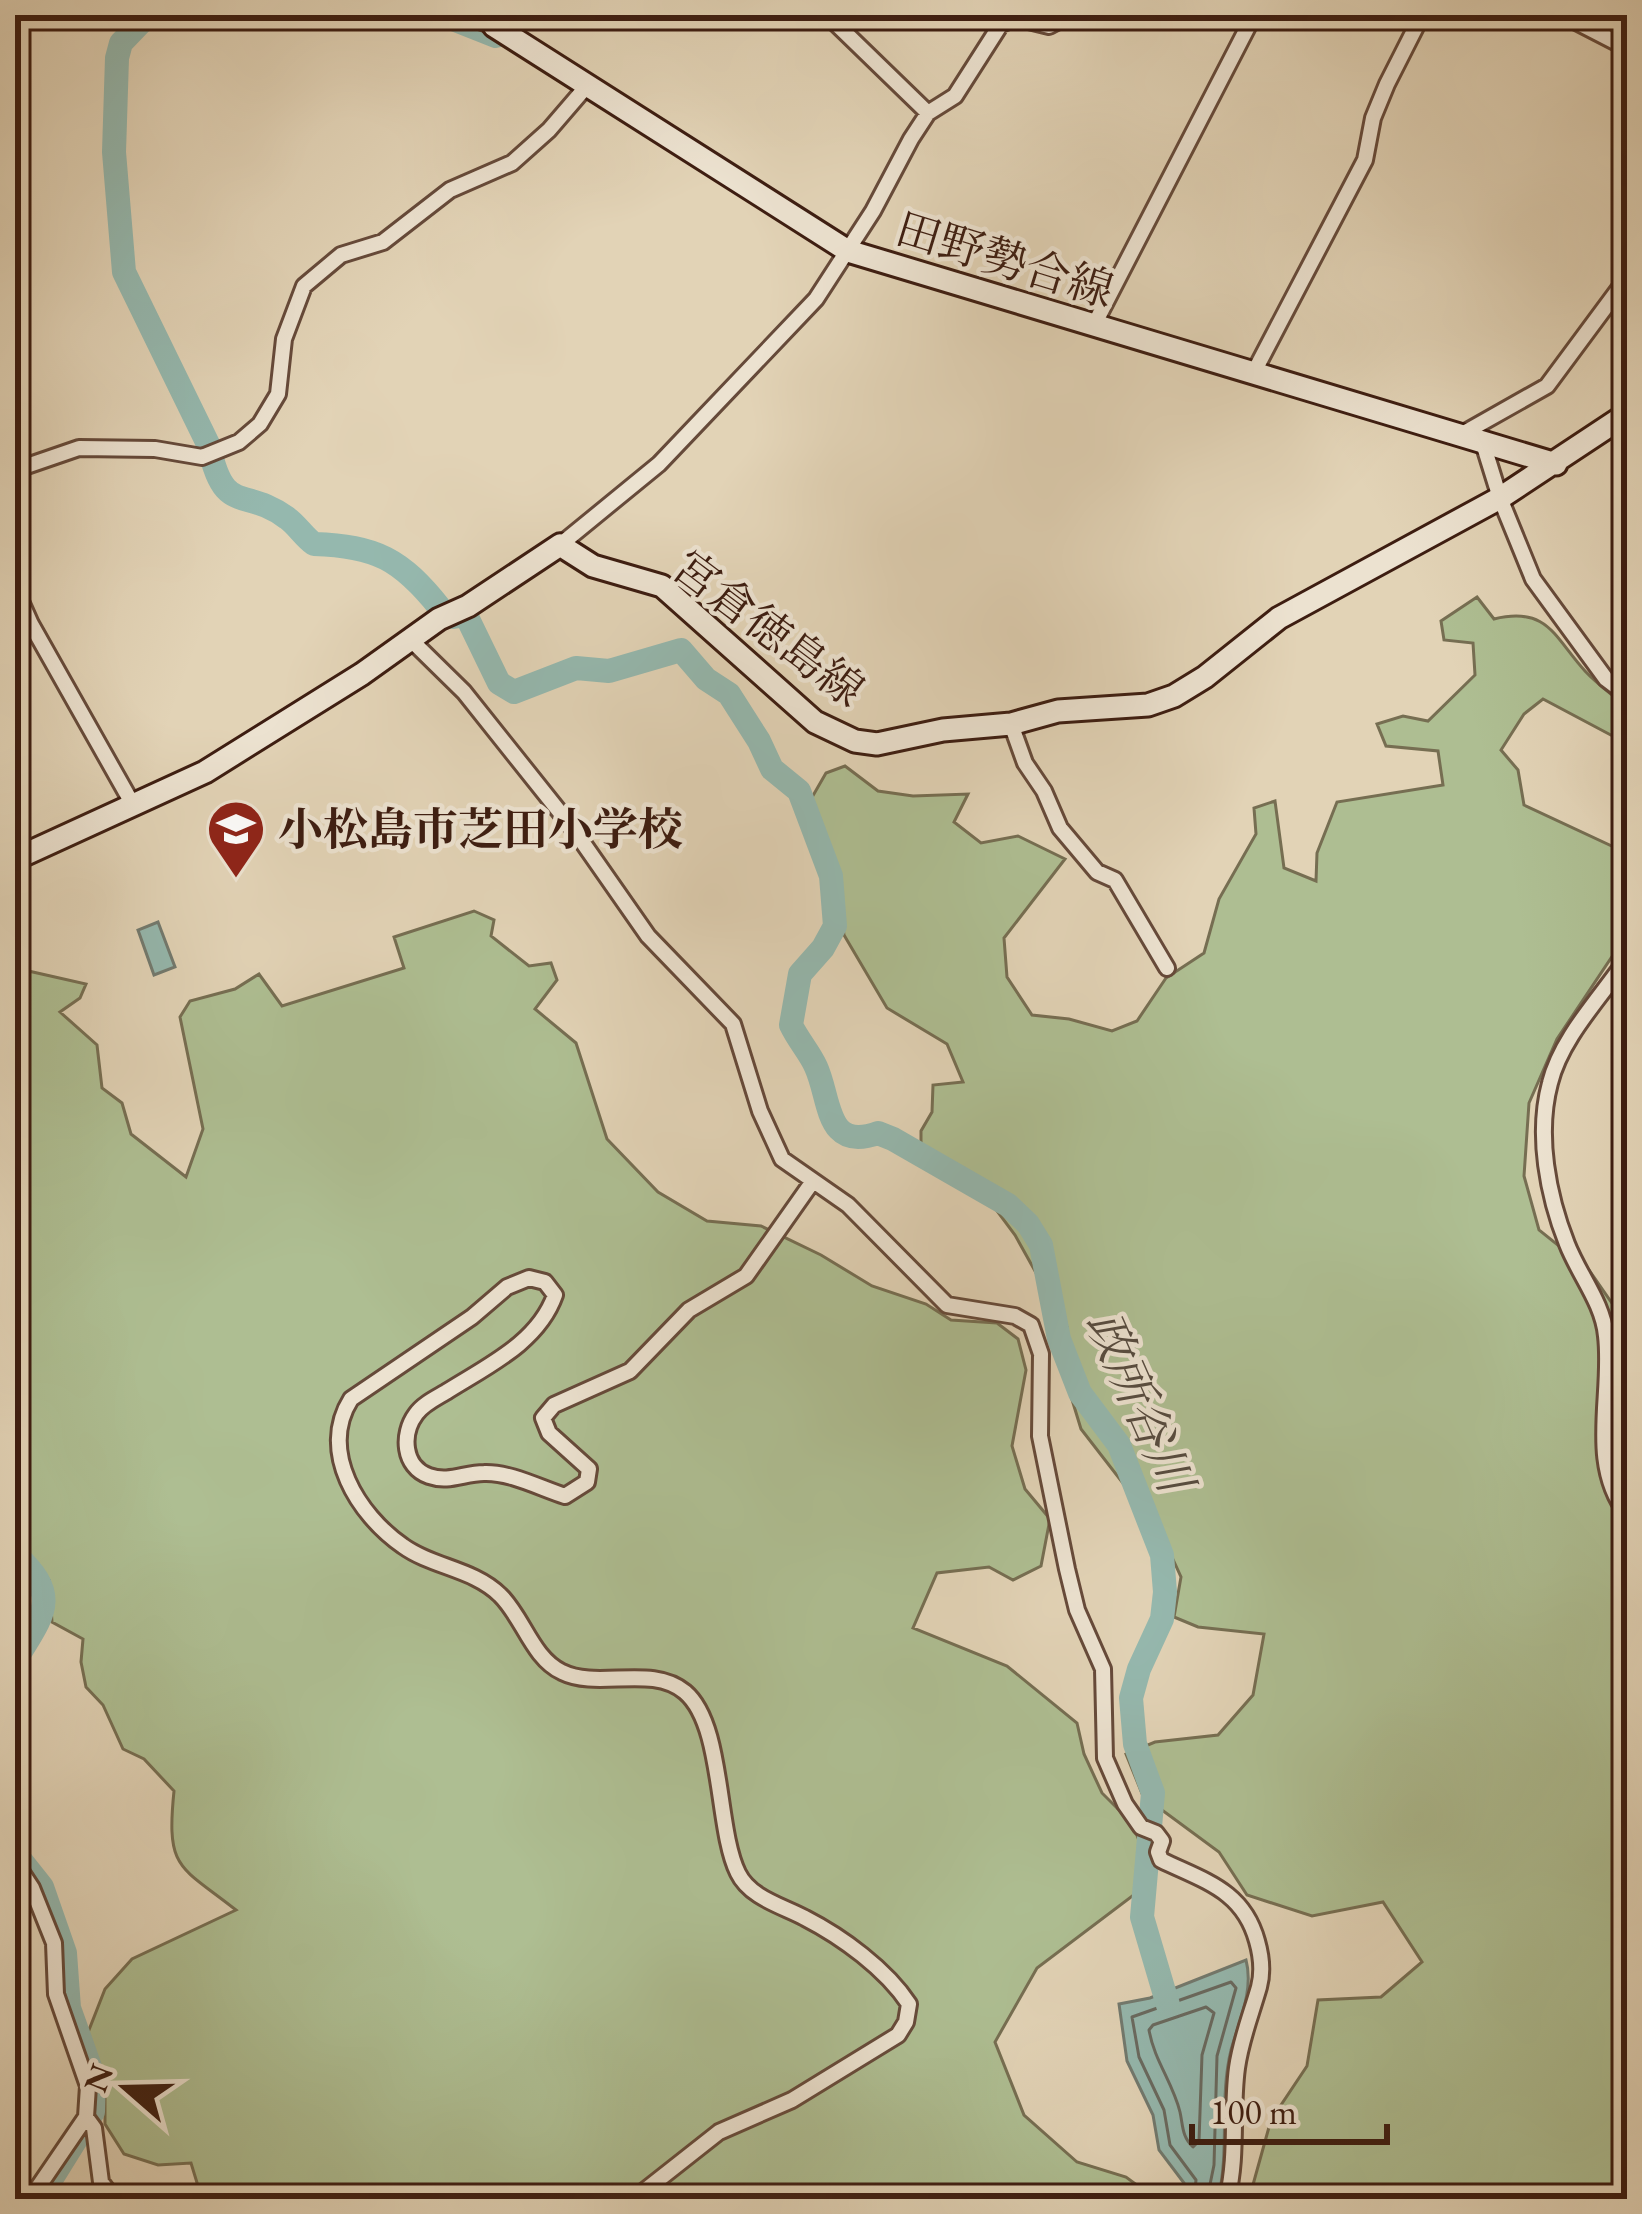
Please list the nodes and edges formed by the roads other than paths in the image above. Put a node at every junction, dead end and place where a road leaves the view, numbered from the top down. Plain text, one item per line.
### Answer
1 (462, 15) edge
2 (827, 15) edge
3 (1070, 15) edge
4 (1254, 15) edge
5 (1422, 15) edge
6 (1563, 15) edge
7 (500, 20) edge
8 (1627, 48) edge
9 (586, 88) junction
10 (928, 113) junction
11 (848, 251) junction
12 (1627, 278) edge
13 (1093, 327) junction
14 (1254, 372) junction
15 (1627, 414) edge
16 (1472, 437) junction
17 (1556, 464) junction
18 (15, 470) edge
19 (1500, 498) junction
20 (560, 544) junction
21 (15, 588) edge
22 (410, 639) junction
23 (1627, 695) edge
24 (1011, 724) junction
25 (132, 802) junction
26 (15, 859) edge
27 (1627, 959) edge
28 (1167, 968) dead end
29 (813, 1181) junction
30 (1627, 1514) edge
31 (15, 1862) edge
32 (86, 2117) junction
33 (30, 2199) edge
34 (114, 2199) edge
35 (634, 2199) edge
36 (1227, 2199) edge

1 - 7 street
2 - 10 street
3 - 10 street
4 - 13 street
5 - 14 street
6 - 8 street
7 - 9 main road, 田野勢合線
9 - 11 main road, 田野勢合線
9 - 18 street
10 - 11 street
11 - 13 main road, 田野勢合線
11 - 20 street
12 - 16 street
13 - 14 main road, 田野勢合線
14 - 16 main road, 田野勢合線
15 - 17 main road, 宮倉徳島線
16 - 17 main road, 田野勢合線
16 - 19 street
17 - 19 main road, 宮倉徳島線
19 - 23 street
19 - 24 main road, 宮倉徳島線
20 - 22 main road
20 - 24 main road, 宮倉徳島線
21 - 25 street
22 - 25 main road
22 - 29 street
24 - 28 street
25 - 26 main road
27 - 30 street
29 - 35 street
29 - 36 street
31 - 32 street
32 - 33 street
32 - 34 street

